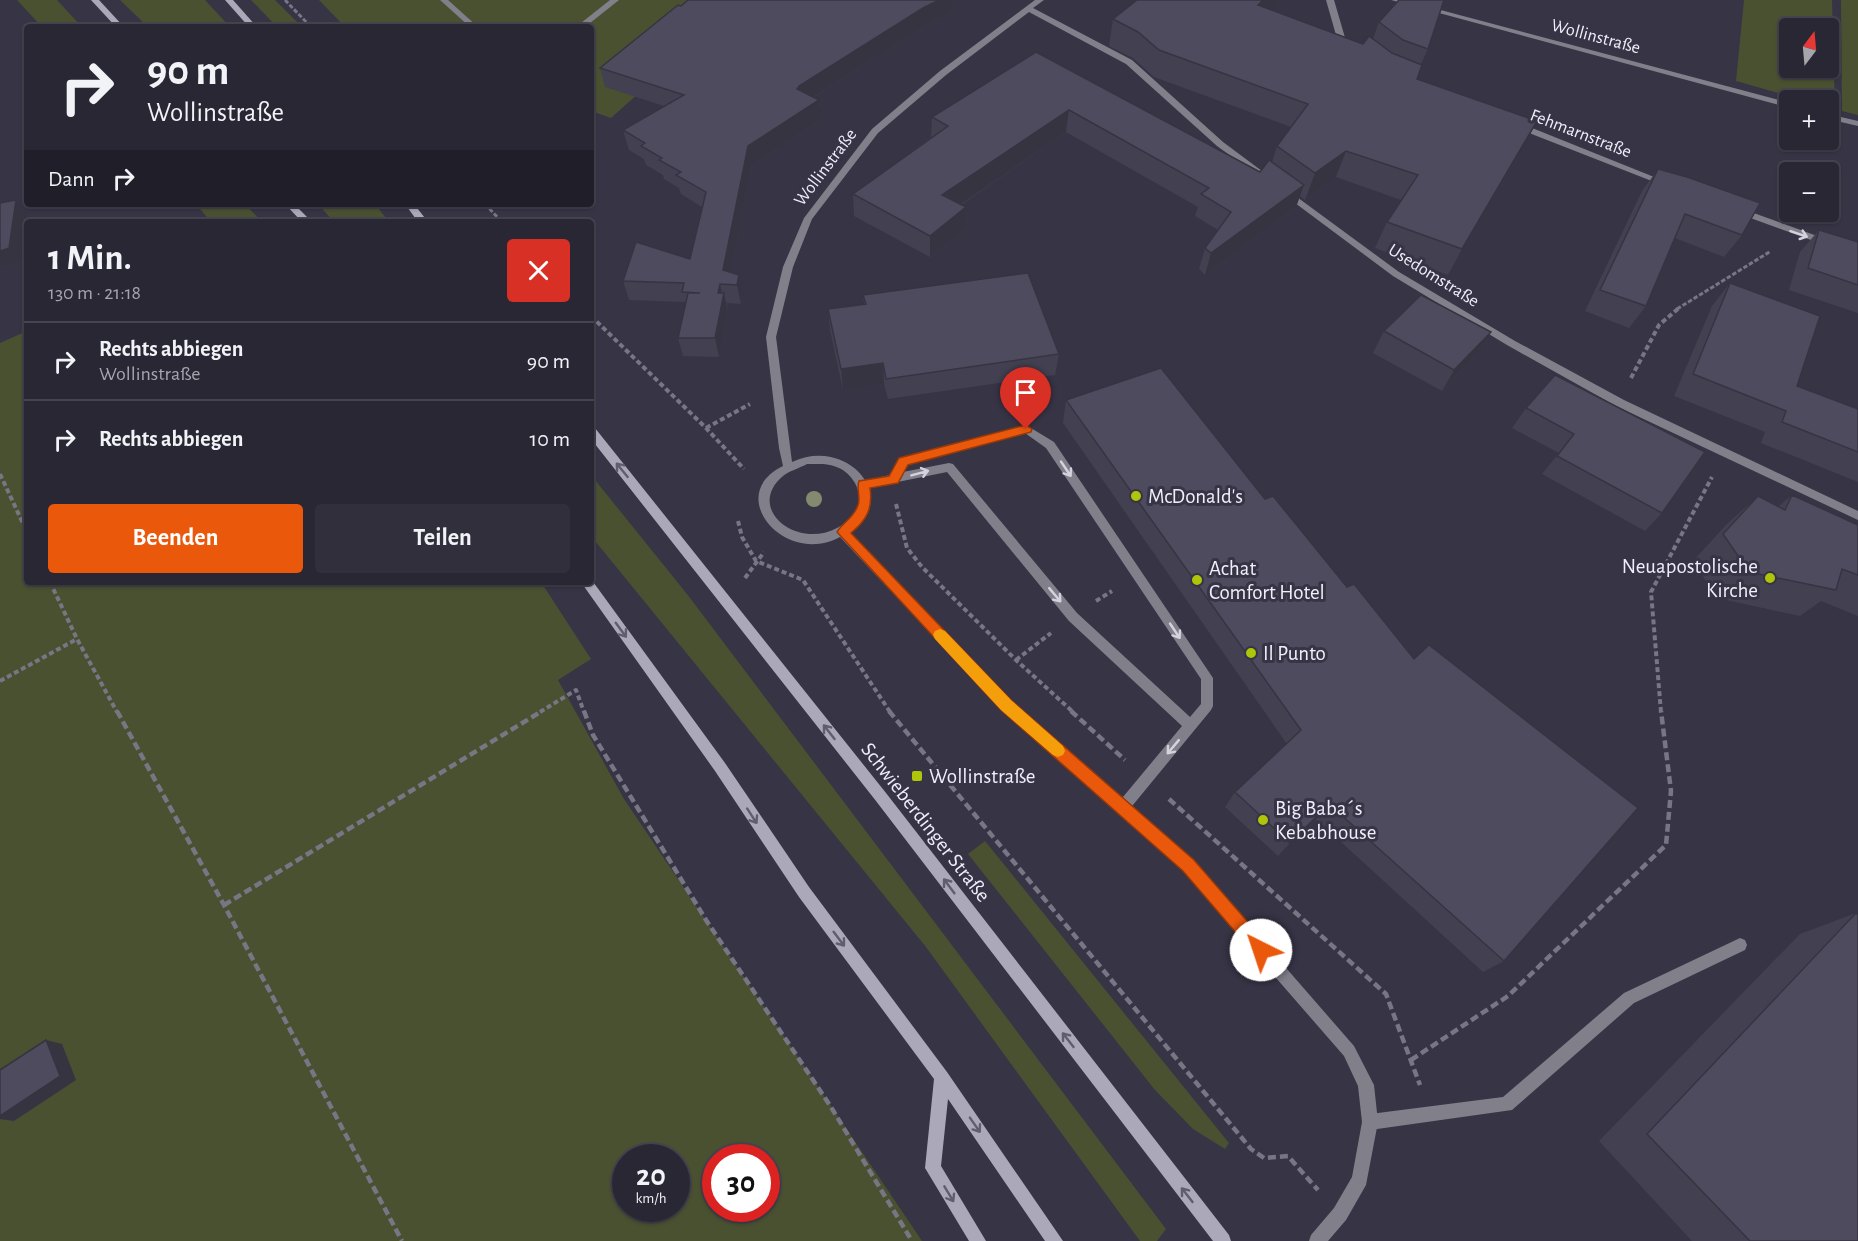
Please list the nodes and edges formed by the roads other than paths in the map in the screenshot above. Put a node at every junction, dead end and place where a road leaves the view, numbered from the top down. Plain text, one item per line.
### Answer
1 (94, 0) edge
2 (229, 0) edge
3 (444, 0) edge
4 (615, 0) edge
5 (1040, 0) edge
6 (1330, 0) edge
7 (1395, 0) edge
8 (1027, 8) junction
9 (117, 24) edge
10 (250, 24) edge
11 (471, 24) edge
12 (584, 24) edge
13 (1360, 56) edge
14 (1779, 103) edge
15 (1839, 119) edge
16 (1512, 124) edge
17 (1858, 124) edge
18 (1671, 185) edge
19 (1724, 205) edge
20 (293, 207) edge
21 (411, 207) edge
22 (304, 219) edge
23 (421, 219) edge
24 (1838, 246) edge
25 (594, 435) edge
26 (788, 466) junction
27 (891, 480) junction
28 (863, 485) junction
29 (1858, 516) edge
30 (843, 532) junction
31 (589, 585) edge
32 (1190, 726) junction
33 (1123, 807) junction
34 (1740, 945) dead end
35 (942, 1077) junction
36 (1370, 1122) junction
37 (978, 1241) edge
38 (1054, 1241) edge
39 (1223, 1241) edge
40 (1317, 1241) edge

1 - 9 main road
2 - 10 main road
3 - 11 street
4 - 12 street
5 - 8 street, Wollinstraße
6 - 13 street
7 - 14 street, Wollinstraße
8 - 26 street, Wollinstraße
8 - 29 street, Usedomstraße
15 - 17 street
16 - 18 street, Fehmarnstraße
19 -> 24 street
20 - 22 main road
21 - 23 main road
39 -> 25 main road, Schwieberdinger Straße
26 - 28 street
26 - 30 street
27 - 28 street
27 -> 32 street
27 -> 32 street
28 - 30 street
30 - 33 street
31 -> 35 main road
32 -> 33 street
33 - 36 street
34 - 36 street
35 -> 37 main road
35 -> 38 main road
36 - 40 street

